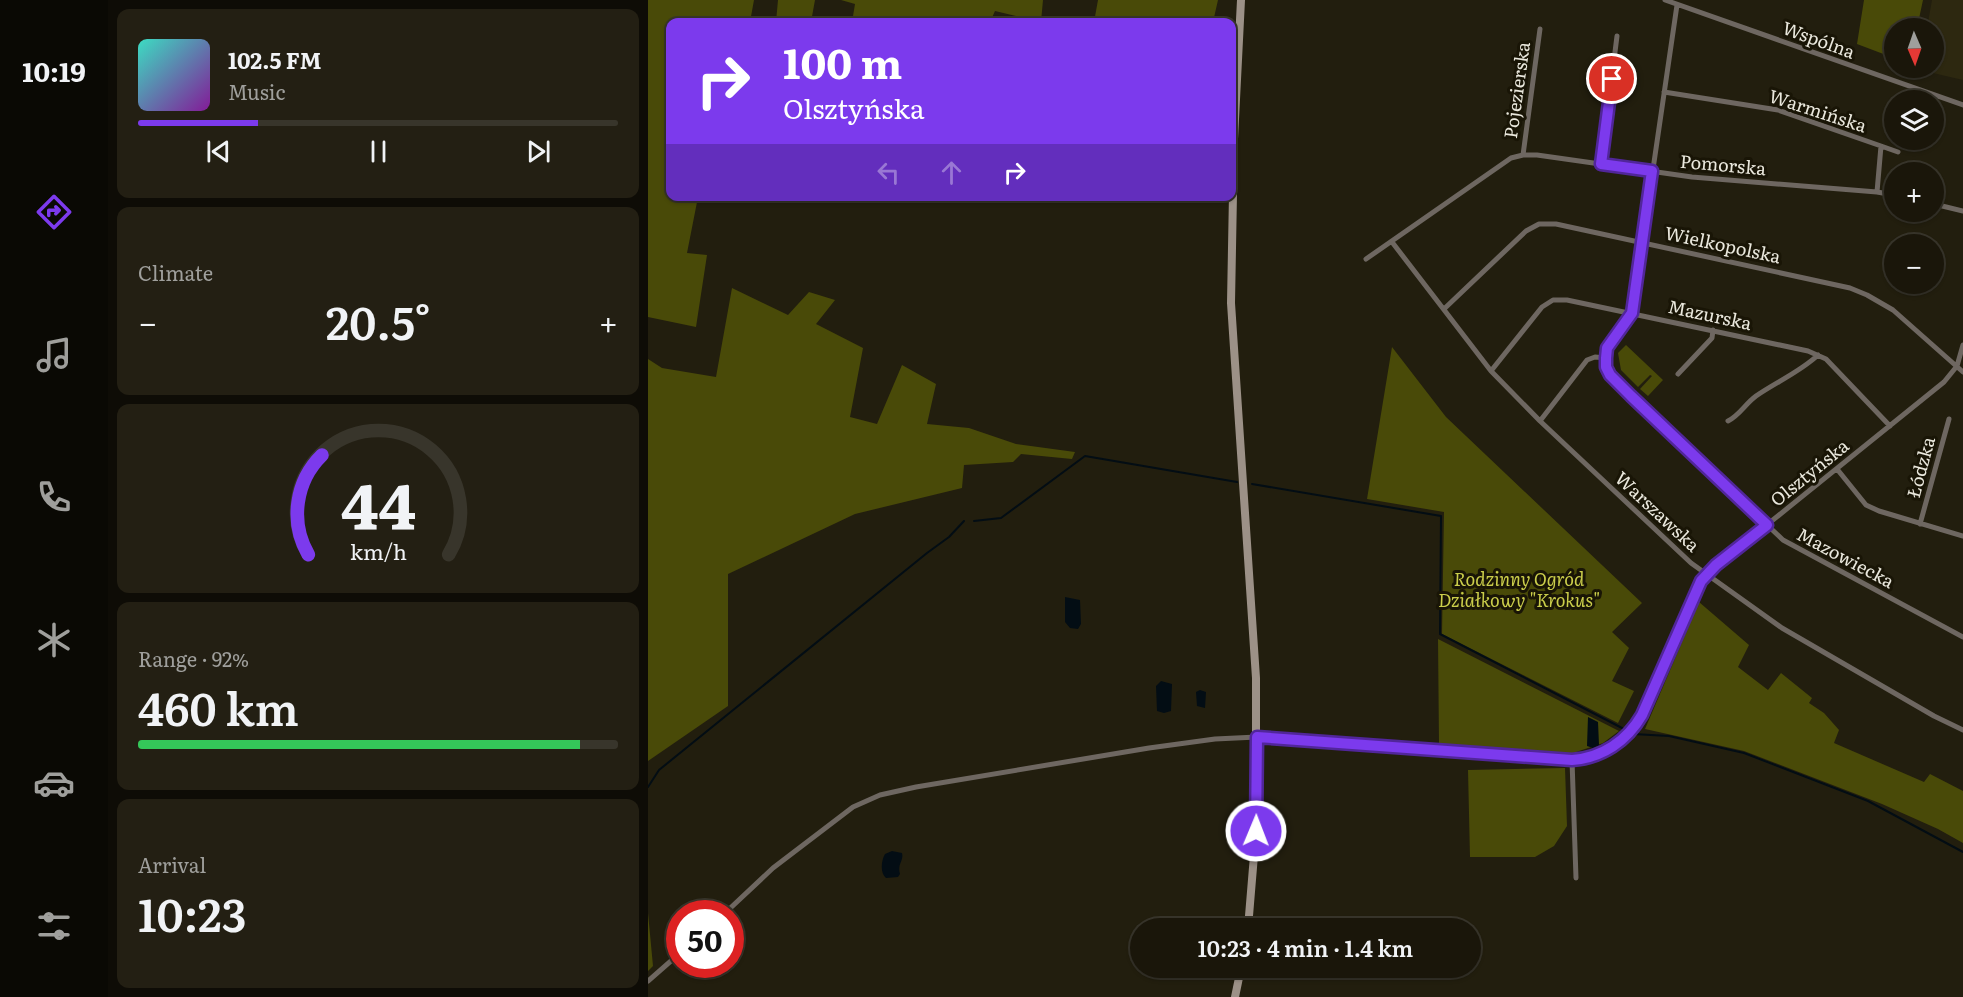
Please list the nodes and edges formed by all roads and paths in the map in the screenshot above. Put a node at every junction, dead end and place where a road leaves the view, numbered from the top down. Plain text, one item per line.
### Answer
1 (1241, 0) edge
2 (1665, 0) edge
3 (1677, 5) junction
4 (1540, 29) dead end
5 (1617, 36) dead end
6 (1664, 92) junction
7 (1236, 99) edge
8 (1963, 105) edge
9 (1881, 146) junction
10 (1898, 152) dead end
11 (1523, 154) junction
12 (1601, 164) junction
13 (1652, 171) junction
14 (1877, 192) junction
15 (1884, 193) edge
16 (1233, 201) edge
17 (1944, 206) edge
18 (1963, 211) edge
19 (1392, 242) junction
20 (1643, 242) junction
21 (1366, 260) dead end
22 (1444, 309) junction
23 (1632, 313) junction
24 (1713, 330) junction
25 (1963, 345) edge
26 (1818, 355) junction
27 (1606, 358) junction
28 (1957, 366) junction
29 (1491, 371) junction
30 (1963, 372) edge
31 (1678, 374) dead end
32 (1949, 419) dead end
33 (1540, 421) junction
34 (1728, 421) dead end
35 (1890, 426) junction
36 (1837, 469) junction
37 (1920, 524) junction
38 (1767, 525) junction
39 (1963, 536) edge
40 (1706, 574) junction
41 (1963, 637) edge
42 (1963, 730) edge
43 (1257, 737) junction
44 (1572, 760) junction
45 (1576, 878) dead end
46 (739, 900) edge
47 (1249, 918) edge
48 (666, 965) edge
49 (1239, 978) edge
50 (648, 981) edge
51 (1235, 997) edge

1 - 7 main road
2 - 3 street, Wspólna
3 - 6 street
3 - 8 street, Wspólna
4 - 11 street, Pojezierska
5 - 12 street
6 - 9 street, Warmińska
6 - 13 street
9 - 10 street
9 - 14 street, Warmińska
11 - 12 street, Pomorska
11 - 19 street
12 - 13 street, Pomorska
13 - 14 street, Pomorska
13 - 20 street
14 - 15 street, Pomorska
16 - 43 main road
17 - 18 street
19 - 21 street
19 - 22 street, Warszawska
20 - 22 street, Wielkopolska
20 - 23 street
20 - 28 street, Wielkopolska
22 - 29 street, Warszawska
23 - 24 street, Mazurska
23 - 27 street
23 - 29 street, Mazurska
24 - 26 street, Mazurska
24 - 31 street
25 - 28 street, Olsztyńska
26 - 34 street
26 - 35 street, Mazurska
27 - 33 street
27 - 38 street, Mazowiecka
28 - 30 street, Wielkopolska
28 - 35 street, Olsztyńska
29 - 33 street, Warszawska
32 - 37 street, Łódzka
33 - 40 street, Warszawska
35 - 36 street, Olsztyńska
36 - 37 street
36 - 38 street, Olsztyńska
37 - 39 street
38 - 40 street, Olsztyńska
38 - 41 street, Mazowiecka
40 - 42 street, Warszawska
40 - 44 street, Olsztyńska
43 - 44 street, Olsztyńska
43 - 46 street, Olsztyńska
43 - 47 main road
44 - 45 street
48 - 50 street
49 - 51 main road

